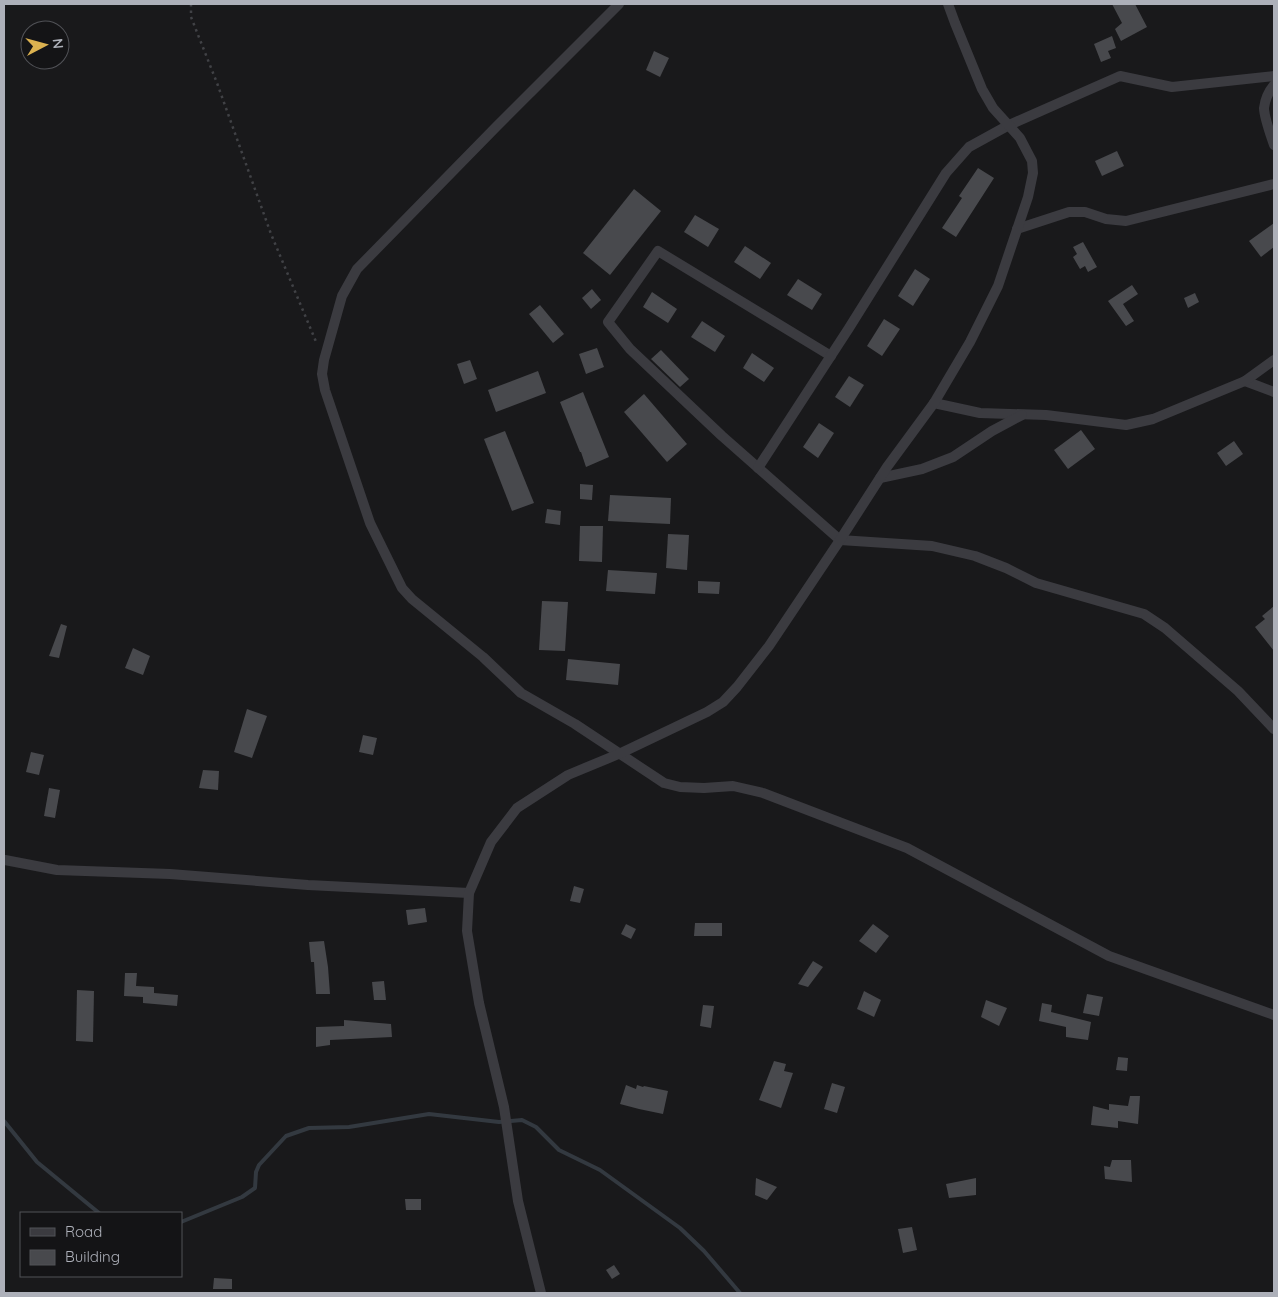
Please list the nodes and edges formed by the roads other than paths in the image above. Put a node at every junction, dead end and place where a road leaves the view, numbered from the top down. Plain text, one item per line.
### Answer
1 (618, 4) edge
2 (948, 4) edge
3 (1274, 76) edge
4 (1274, 85) edge
5 (1009, 125) junction
6 (1274, 145) edge
7 (1274, 184) edge
8 (1017, 229) junction
9 (831, 356) junction
10 (1274, 360) edge
11 (1245, 381) junction
12 (1274, 392) edge
13 (934, 402) junction
14 (1023, 414) junction
15 (758, 468) junction
16 (880, 478) junction
17 (840, 540) junction
18 (1274, 729) edge
19 (622, 754) junction
20 (5, 860) edge
21 (469, 893) junction
22 (1274, 1015) edge
23 (541, 1293) edge

1 - 19 street
2 - 5 street
3 - 5 street
4 - 6 street
5 - 8 street
5 - 9 street
7 - 8 street
8 - 13 street
9 - 15 street
9 - 15 street
10 - 11 street
11 - 12 street
11 - 14 street
13 - 14 street
13 - 16 street
14 - 16 street
15 - 17 street
16 - 17 street
17 - 18 street
17 - 19 street
19 - 21 street
19 - 22 street
20 - 21 street
21 - 23 street

